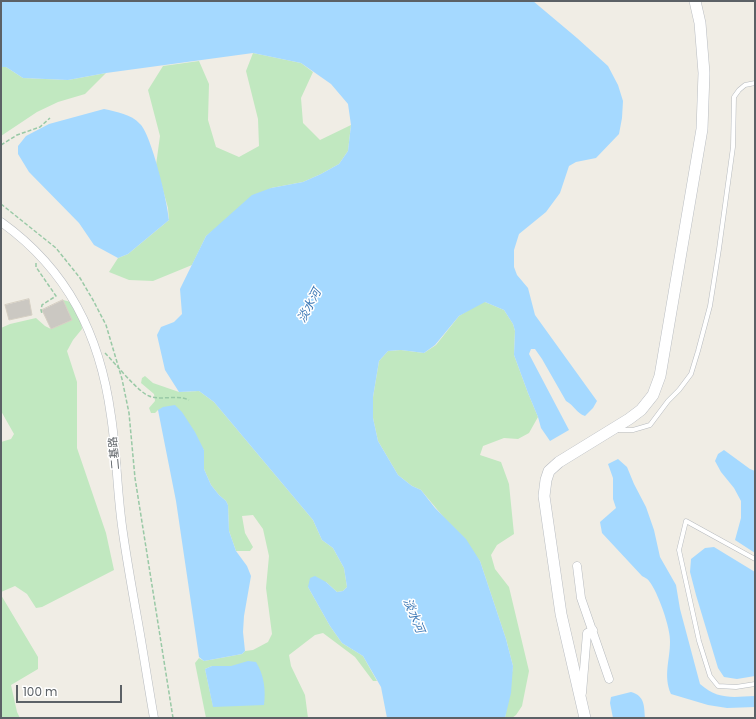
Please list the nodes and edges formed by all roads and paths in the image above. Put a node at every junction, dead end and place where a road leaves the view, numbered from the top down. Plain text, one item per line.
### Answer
1 (695, 1) edge
2 (755, 83) edge
3 (50, 118) dead end
4 (1, 145) edge
5 (1, 222) edge
6 (38, 253) junction
7 (42, 314) dead end
8 (94, 343) junction
9 (189, 400) dead end
10 (611, 430) junction
11 (755, 559) edge
12 (577, 566) dead end
13 (593, 630) junction
14 (609, 679) dead end
15 (755, 684) edge
16 (581, 701) junction
17 (154, 718) edge
18 (585, 718) edge

1 - 10 street
2 - 10 lane
3 - 4 path
5 - 6 street, 二基路
6 - 7 path
6 - 8 street, 二基路
8 - 9 path
8 - 17 street, 二基路
10 - 16 street
11 - 15 lane
12 - 13 street
13 - 14 street
13 - 16 street
16 - 18 street

